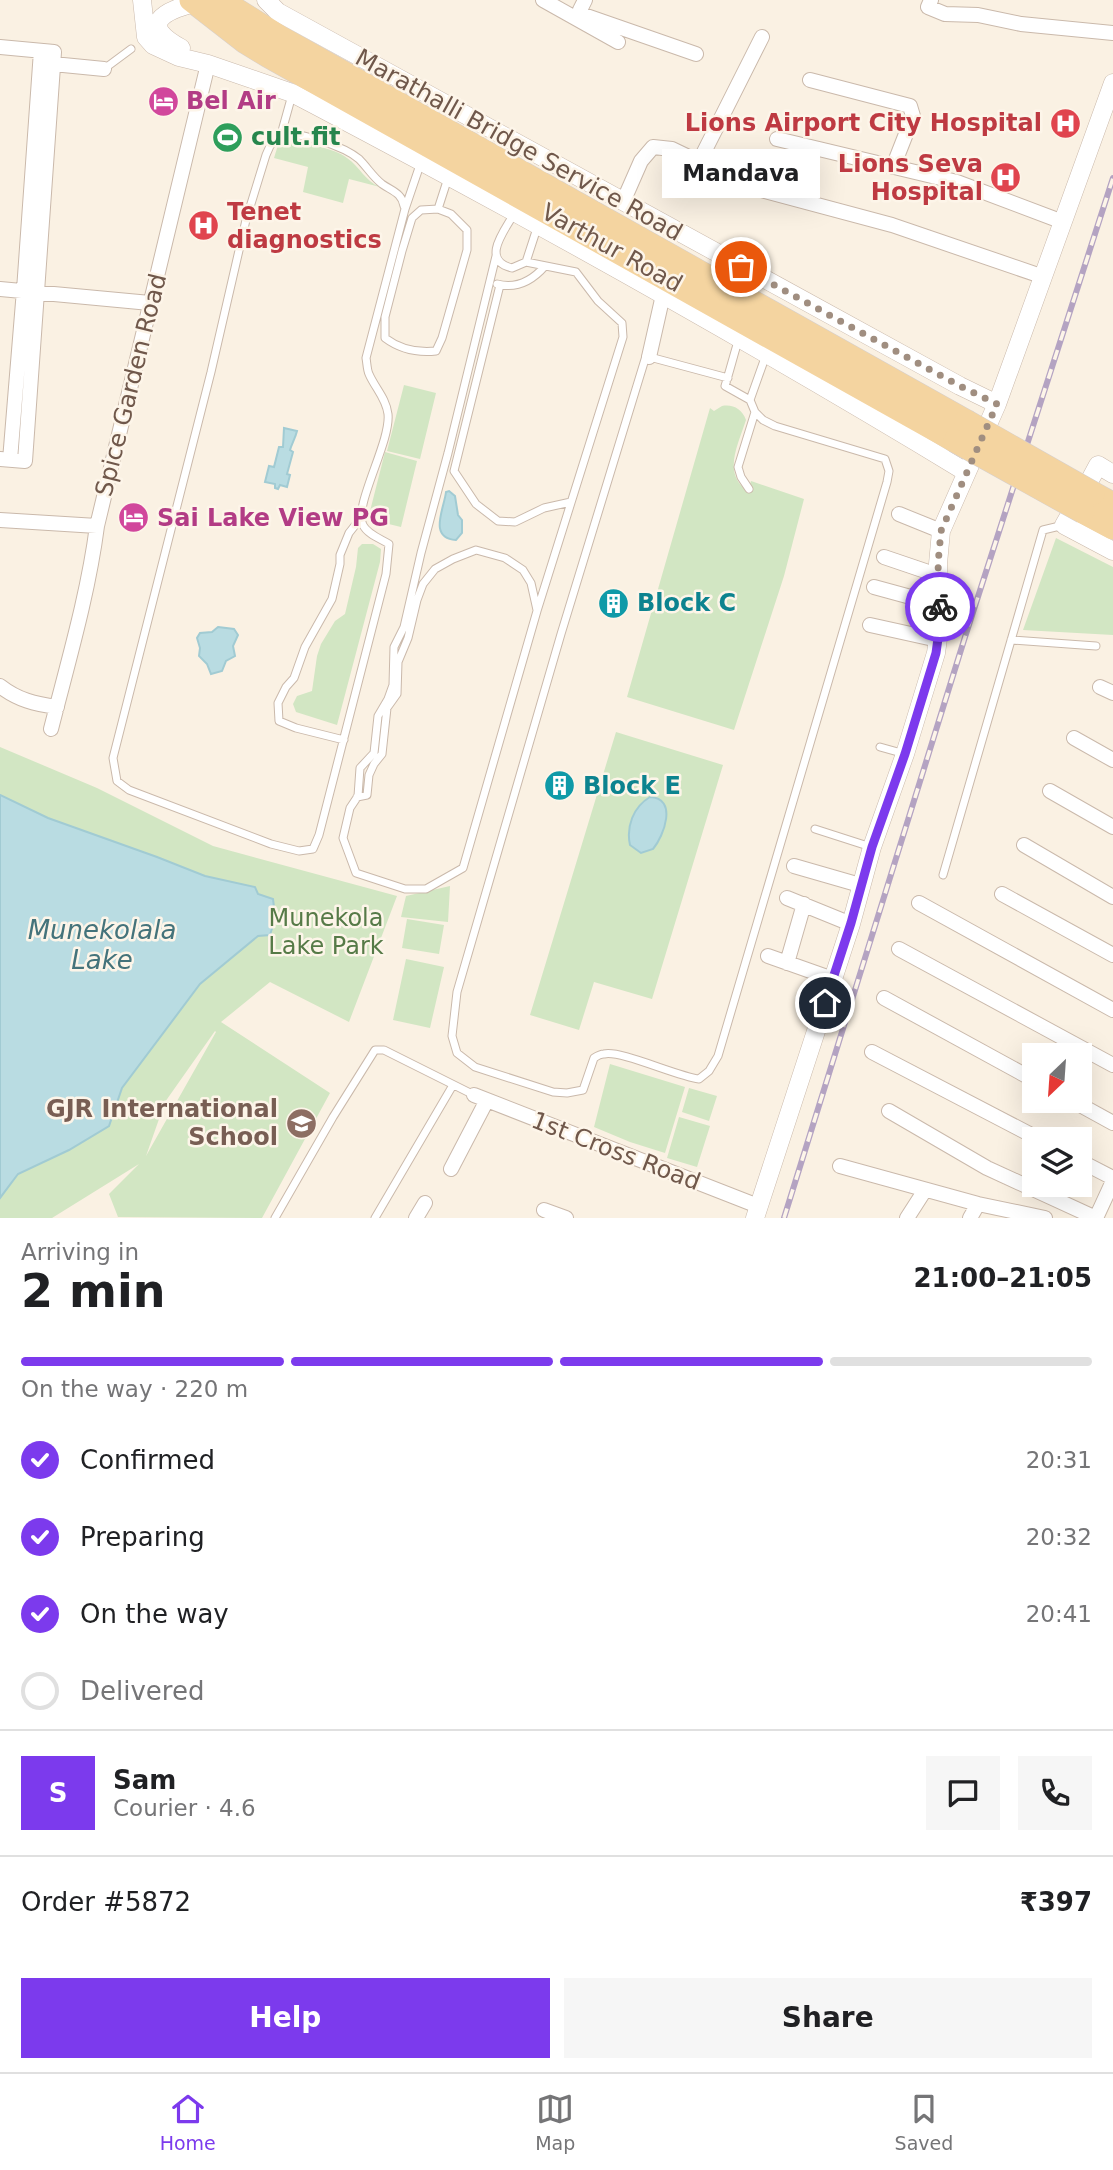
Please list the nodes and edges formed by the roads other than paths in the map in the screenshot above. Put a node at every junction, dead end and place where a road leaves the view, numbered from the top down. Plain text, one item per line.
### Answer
1 (142, 0) edge
2 (266, 0) edge
3 (543, 0) edge
4 (585, 0) edge
5 (930, 0) edge
6 (192, 1) edge
7 (229, 4) edge
8 (1113, 33) edge
9 (762, 37) dead end
10 (618, 42) dead end
11 (0, 47) edge
12 (131, 49) dead end
13 (696, 54) dead end
14 (49, 55) junction
15 (208, 64) junction
16 (104, 69) joint
17 (810, 80) dead end
18 (1113, 83) edge
19 (292, 93) junction
20 (282, 131) junction
21 (777, 139) dead end
22 (421, 161) junction
23 (699, 162) junction
24 (893, 167) junction
25 (449, 176) junction
26 (623, 202) junction
27 (405, 209) junction
28 (438, 209) junction
29 (515, 212) junction
30 (1063, 222) junction
31 (538, 225) junction
32 (496, 256) junction
33 (526, 262) junction
34 (545, 266) junction
35 (1044, 277) junction
36 (490, 281) junction
37 (500, 285) junction
38 (0, 289) edge
39 (31, 291) junction
40 (663, 295) junction
41 (150, 303) junction
42 (739, 338) junction
43 (767, 353) junction
44 (649, 357) junction
45 (726, 382) junction
46 (750, 400) junction
47 (997, 404) junction
48 (755, 412) junction
49 (960, 431) junction
50 (5, 460) edge
51 (966, 472) junction
52 (749, 489) dead end
53 (1090, 496) edge
54 (571, 502) junction
55 (899, 514) dead end
56 (360, 519) junction
57 (0, 520) edge
58 (97, 526) junction
59 (1113, 528) edge
60 (941, 531) junction
61 (1113, 551) edge
62 (884, 557) dead end
63 (940, 576) junction
64 (874, 587) dead end
65 (940, 605) junction
66 (537, 611) junction
67 (870, 625) dead end
68 (938, 640) junction
69 (1011, 640) junction
70 (1096, 646) dead end
71 (0, 686) edge
72 (57, 707) junction
73 (51, 729) dead end
74 (1074, 738) dead end
75 (344, 740) junction
76 (880, 747) dead end
77 (905, 754) junction
78 (1113, 760) edge
79 (1050, 790) dead end
80 (357, 797) junction
81 (1113, 827) edge
82 (815, 829) dead end
83 (1024, 845) dead end
84 (872, 847) junction
85 (794, 866) dead end
86 (943, 875) dead end
87 (860, 885) junction
88 (1002, 894) dead end
89 (1113, 897) edge
90 (787, 898) dead end
91 (919, 903) dead end
92 (804, 904) junction
93 (851, 923) junction
94 (899, 948) dead end
95 (1113, 955) edge
96 (768, 956) dead end
97 (788, 963) junction
98 (833, 979) junction
99 (884, 998) dead end
100 (1113, 1010) edge
101 (872, 1052) dead end
102 (1113, 1065) edge
103 (1022, 1073) edge
104 (453, 1085) junction
105 (481, 1098) junction
106 (889, 1111) dead end
107 (1092, 1111) edge
108 (1113, 1122) edge
109 (1022, 1130) edge
110 (840, 1166) dead end
111 (1092, 1168) edge
112 (451, 1169) dead end
113 (1113, 1180) edge
114 (925, 1190) junction
115 (425, 1203) dead end
116 (978, 1204) junction
117 (544, 1210) dead end
118 (757, 1212) edge
119 (275, 1218) edge
120 (375, 1218) edge
121 (416, 1218) edge
122 (566, 1218) edge
123 (907, 1218) edge
124 (970, 1218) edge
125 (1045, 1218) edge
126 (1096, 1218) edge

1 - 15 street
2 - 26 street, Marathalli Bridge Service Road
3 - 10 street
4 - 13 street
5 - 8 street
6 - 15 street
6 - 49 main road, Varthur Road
7 - 49 main road, Varthur Road
9 - 23 street
11 - 14 street
12 - 16 lane
14 - 16 street
14 - 39 street
15 - 19 street
15 - 41 street, Spice Garden Road
17 - 24 street
18 - 30 street
19 - 20 lane
19 - 22 street
20 - 27 lane
20 - 75 lane
21 - 24 street
22 - 25 street
22 - 27 lane
23 - 26 street
23 - 35 street
24 - 30 street
25 - 28 lane
25 - 29 street
26 - 47 street, Marathalli Bridge Service Road
27 - 56 lane
28 - 28 lane
29 - 31 street
29 - 32 lane
30 - 35 street
31 - 33 lane
31 - 40 street
32 - 33 lane
32 - 36 lane
33 - 34 lane
34 - 37 lane
34 - 54 lane
35 - 47 street
36 - 37 lane
36 - 80 lane
37 - 54 lane
38 - 39 street
39 - 41 street
39 - 50 street
39 - 50 street
40 - 42 street
40 - 44 street
41 - 58 street, Spice Garden Road
42 - 43 street
42 - 45 lane
43 - 46 lane
43 - 51 street
44 - 45 lane
44 - 48 lane
45 - 46 lane
46 - 48 lane
47 - 51 street
48 - 52 lane
49 - 53 main road, Varthur Road, bridge
51 - 60 street
53 - 59 main road, Varthur Road
53 - 61 street
53 - 69 lane
54 - 66 lane
55 - 60 street
56 - 75 lane
56 - 75 lane
57 - 58 street
58 - 72 street, Spice Garden Road
60 - 63 street
62 - 63 street
63 - 65 street
64 - 65 street
65 - 68 street
66 - 80 lane
66 - 80 lane
67 - 68 street
68 - 77 street
69 - 70 lane
69 - 86 lane
71 - 72 street
72 - 73 street, Spice Garden Road
74 - 78 street
76 - 77 lane
77 - 84 street
79 - 81 street
82 - 84 lane
83 - 89 street
84 - 87 street
85 - 87 street
87 - 93 street
88 - 95 street
90 - 92 street
91 - 100 street
92 - 93 street
92 - 97 street
93 - 98 street
94 - 102 street
96 - 97 street
97 - 98 street
98 - 118 street
99 - 103 street
101 - 109 street
104 - 105 lane
104 - 119 lane
104 - 120 lane
105 - 112 street
105 - 118 street, 1st Cross Road
106 - 126 street
107 - 108 street
110 - 114 street
111 - 113 street
113 - 126 street
114 - 116 street
114 - 123 street
115 - 121 street
116 - 124 street
116 - 125 street
117 - 122 street

